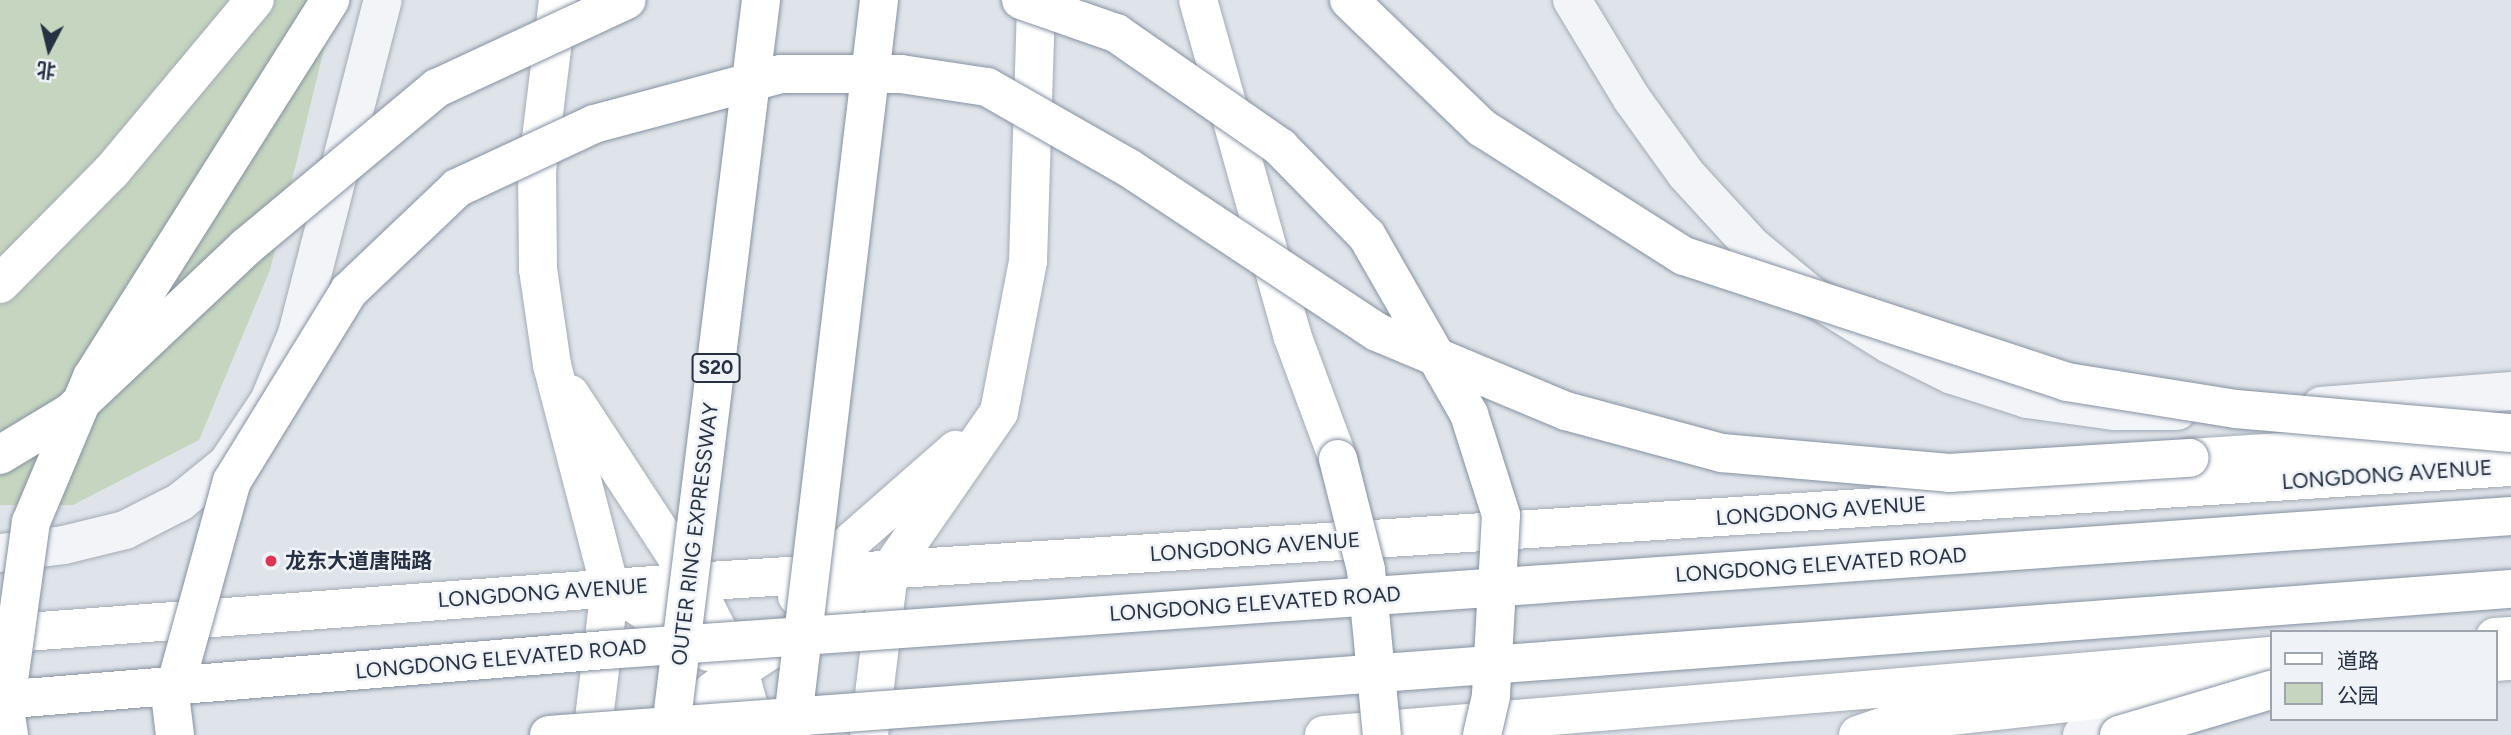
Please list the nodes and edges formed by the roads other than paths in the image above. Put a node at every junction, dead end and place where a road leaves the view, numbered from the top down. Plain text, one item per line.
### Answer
1 (255, 0) edge
2 (330, 0) edge
3 (383, 0) edge
4 (558, 0) edge
5 (627, 0) edge
6 (761, 0) edge
7 (879, 0) edge
8 (1021, 0) edge
9 (1036, 0) edge
10 (1198, 0) edge
11 (1349, 0) edge
12 (1572, 0) edge
13 (0, 284) edge
14 (552, 365) junction
15 (2511, 391) edge
16 (999, 412) junction
17 (2511, 435) edge
18 (0, 455) edge
19 (2511, 467) edge
20 (2511, 516) edge
21 (0, 553) edge
22 (889, 571) junction
23 (813, 575) junction
24 (693, 582) junction
25 (610, 588) junction
26 (2511, 589) edge
27 (0, 634) edge
28 (2270, 656) edge
29 (739, 671) junction
30 (2270, 680) edge
31 (2270, 691) edge
32 (2270, 691) edge
33 (0, 700) edge
34 (9, 735) edge
35 (174, 735) edge
36 (550, 735) edge
37 (592, 735) edge
38 (655, 735) edge
39 (670, 735) edge
40 (699, 735) edge
41 (757, 735) edge
42 (791, 735) edge
43 (817, 735) edge
44 (869, 735) edge
45 (1324, 735) edge
46 (1382, 735) edge
47 (1482, 735) edge
48 (1857, 735) edge
49 (2082, 735) edge
50 (2119, 735) edge

1 - 13 main road
2 - 34 main road, bridge
3 - 21 street
4 - 14 main road, bridge
5 - 18 main road, bridge
6 - 39 main road, OUTER RING EXPRESSWAY / S20, bridge
7 - 42 main road, bridge
8 - 47 main road, bridge
9 - 16 main road, bridge
10 - 46 main road, bridge
11 - 17 main road, bridge
12 - 15 street
14 - 24 main road
14 - 25 main road
16 - 22 main road
16 - 23 main road
17 - 35 main road, bridge
19 - 22 main road, LONGDONG AVENUE
20 - 33 main road, LONGDONG ELEVATED ROAD, bridge
22 - 23 main road, LONGDONG AVENUE
22 - 29 main road
22 - 44 main road
23 - 24 main road, LONGDONG AVENUE
23 - 29 main road
24 - 25 main road, LONGDONG AVENUE
24 - 29 main road
25 - 27 main road, LONGDONG AVENUE
25 - 29 main road
25 - 37 main road
26 - 36 main road, bridge
28 - 45 main road
29 - 38 main road
29 - 40 main road
29 - 41 main road
29 - 43 main road
30 - 48 main road
31 - 49 street
32 - 50 main road, bridge

